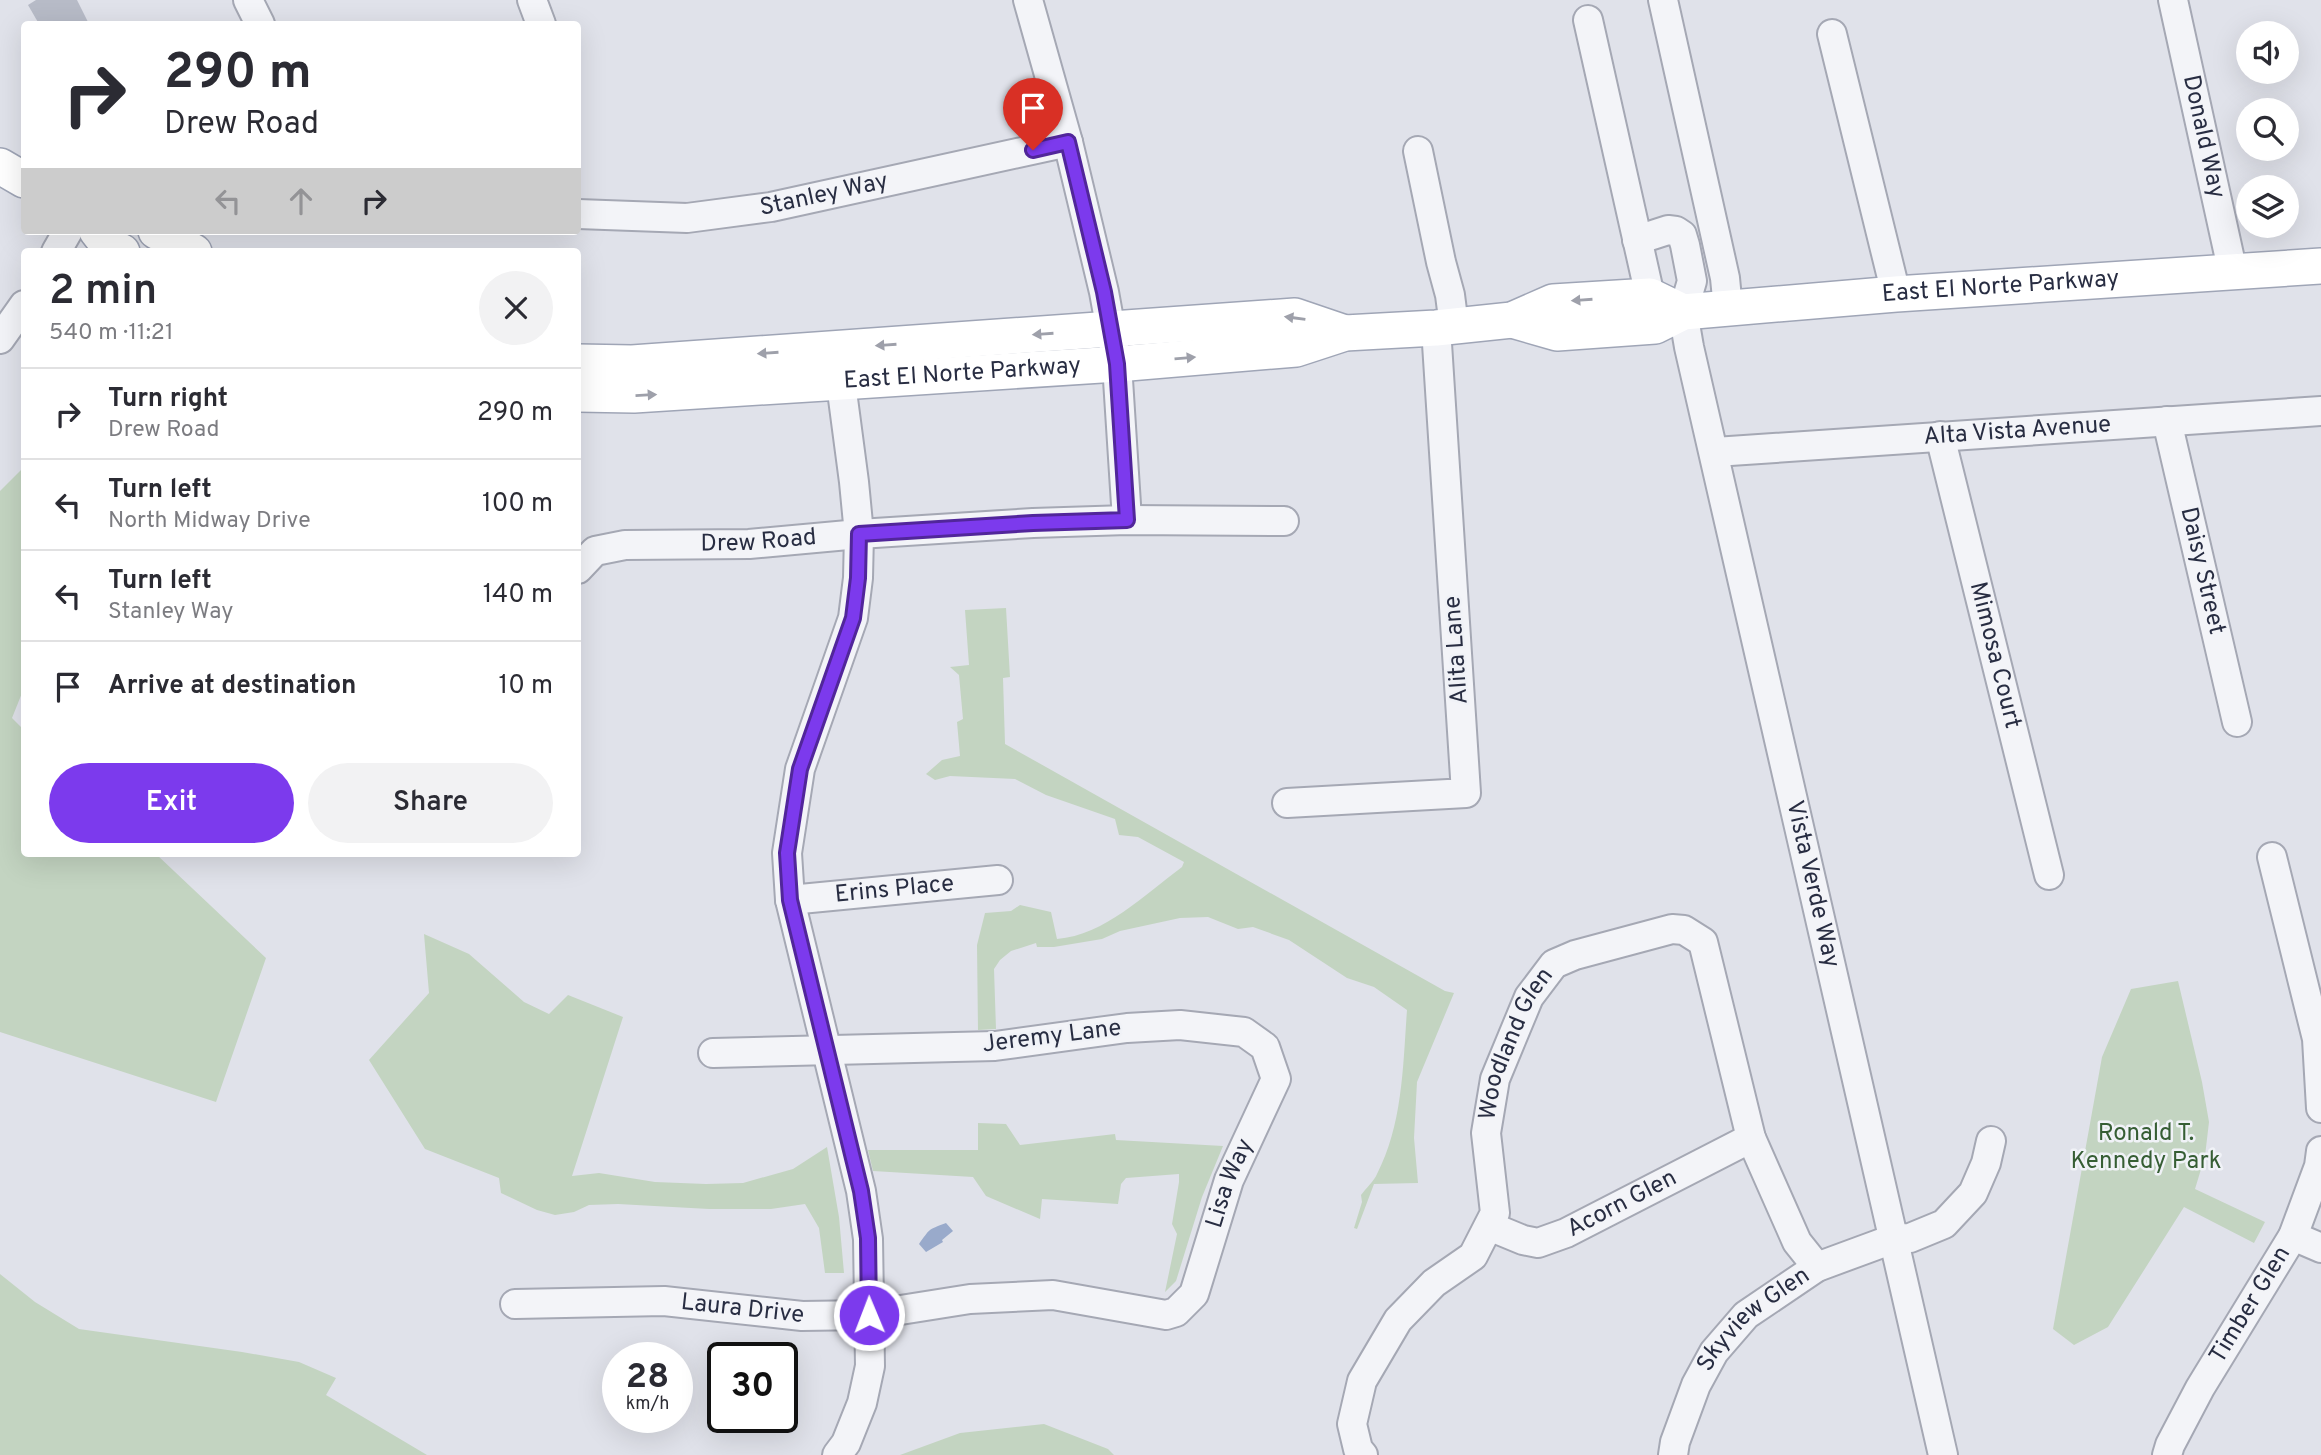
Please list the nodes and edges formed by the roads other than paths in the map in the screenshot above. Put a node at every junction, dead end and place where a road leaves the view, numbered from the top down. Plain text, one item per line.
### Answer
1 (248, 0) edge
2 (532, 0) edge
3 (1028, 0) edge
4 (1662, 0) edge
5 (2173, 0) edge
6 (1588, 20) dead end
7 (258, 21) edge
8 (540, 21) edge
9 (1832, 34) dead end
10 (1068, 142) junction
11 (1418, 151) dead end
12 (0, 166) edge
13 (21, 178) edge
14 (581, 214) edge
15 (100, 235) edge
16 (163, 235) edge
17 (1637, 240) junction
18 (114, 248) edge
19 (187, 248) edge
20 (2321, 266) edge
21 (2233, 273) junction
22 (1896, 294) junction
23 (1650, 296) junction
24 (21, 309) edge
25 (1728, 309) junction
26 (1683, 312) junction
27 (1512, 320) junction
28 (1445, 327) junction
29 (1111, 329) junction
30 (1345, 332) junction
31 (0, 338) edge
32 (836, 348) junction
33 (581, 362) edge
34 (1117, 364) junction
35 (841, 382) junction
36 (581, 394) edge
37 (2321, 411) edge
38 (2167, 421) junction
39 (1940, 436) junction
40 (1714, 452) junction
41 (1127, 520) junction
42 (1284, 521) dead end
43 (859, 534) junction
44 (581, 566) edge
45 (2237, 722) dead end
46 (1287, 803) dead end
47 (2272, 857) dead end
48 (2049, 875) dead end
49 (998, 880) dead end
50 (790, 900) junction
51 (825, 1051) junction
52 (713, 1053) dead end
53 (1269, 1054) joint
54 (2321, 1108) edge
55 (1751, 1138) junction
56 (1991, 1141) dead end
57 (2321, 1151) edge
58 (1489, 1226) junction
59 (2293, 1236) junction
60 (1893, 1239) junction
61 (2321, 1248) edge
62 (1817, 1267) junction
63 (515, 1304) dead end
64 (1176, 1312) joint
65 (869, 1315) junction
66 (837, 1455) edge
67 (1363, 1455) edge
68 (1673, 1455) edge
69 (1943, 1455) edge
70 (2167, 1455) edge

1 - 7 street
2 - 8 street
3 - 10 street
4 - 25 street
5 - 21 street, Donald Way
6 - 17 street
9 - 22 street
10 - 14 street, Stanley Way
10 - 29 street
11 - 28 street
12 - 13 main road
15 - 18 main road
16 - 19 main road
17 - 23 street
17 - 26 street
20 - 21 main road, East El Norte Parkway
21 - 22 main road, East El Norte Parkway
22 - 25 main road, East El Norte Parkway
23 - 26 main road, East El Norte Parkway
23 -> 27 main road, East El Norte Parkway
24 - 31 street
25 - 26 main road, East El Norte Parkway
26 - 27 main road, East El Norte Parkway
26 - 40 street, Vista Verde Way
27 - 28 main road, East El Norte Parkway
28 - 30 main road, East El Norte Parkway
28 - 46 street, Alita Lane
30 -> 29 main road, East El Norte Parkway
29 -> 32 main road, East El Norte Parkway
29 - 34 street
34 -> 30 main road, East El Norte Parkway
32 -> 33 main road, East El Norte Parkway
32 - 35 street
34 - 35 main road, East El Norte Parkway
34 - 41 street
36 -> 35 main road, East El Norte Parkway
35 - 43 street
37 - 38 street, Alta Vista Avenue
38 - 39 street, Alta Vista Avenue
38 - 45 street, Daisy Street
39 - 40 street, Alta Vista Avenue
39 - 48 street, Mimosa Court
40 - 60 street, Vista Verde Way
41 - 42 street, Drew Road
41 - 43 street, Drew Road
43 - 44 street, Drew Road
43 - 50 street
47 - 54 street
49 - 50 street, Erins Place
50 - 51 street
51 - 52 street, Jeremy Lane
51 - 53 street, Jeremy Lane
51 - 65 street
53 - 64 street, Lisa Way
55 - 58 street, Acorn Glen
55 - 58 street, Woodland Glen
55 - 62 street, Woodland Glen
56 - 60 street, Skyview Glen
57 - 59 street, Timber Glen
58 - 67 street, Woodland Glen
59 - 61 street
59 - 70 street, Timber Glen
60 - 62 street, Skyview Glen
60 - 69 street, Vista Verde Way
62 - 68 street, Skyview Glen
63 - 65 street, Laura Drive
64 - 65 street, Laura Drive
65 - 66 street

